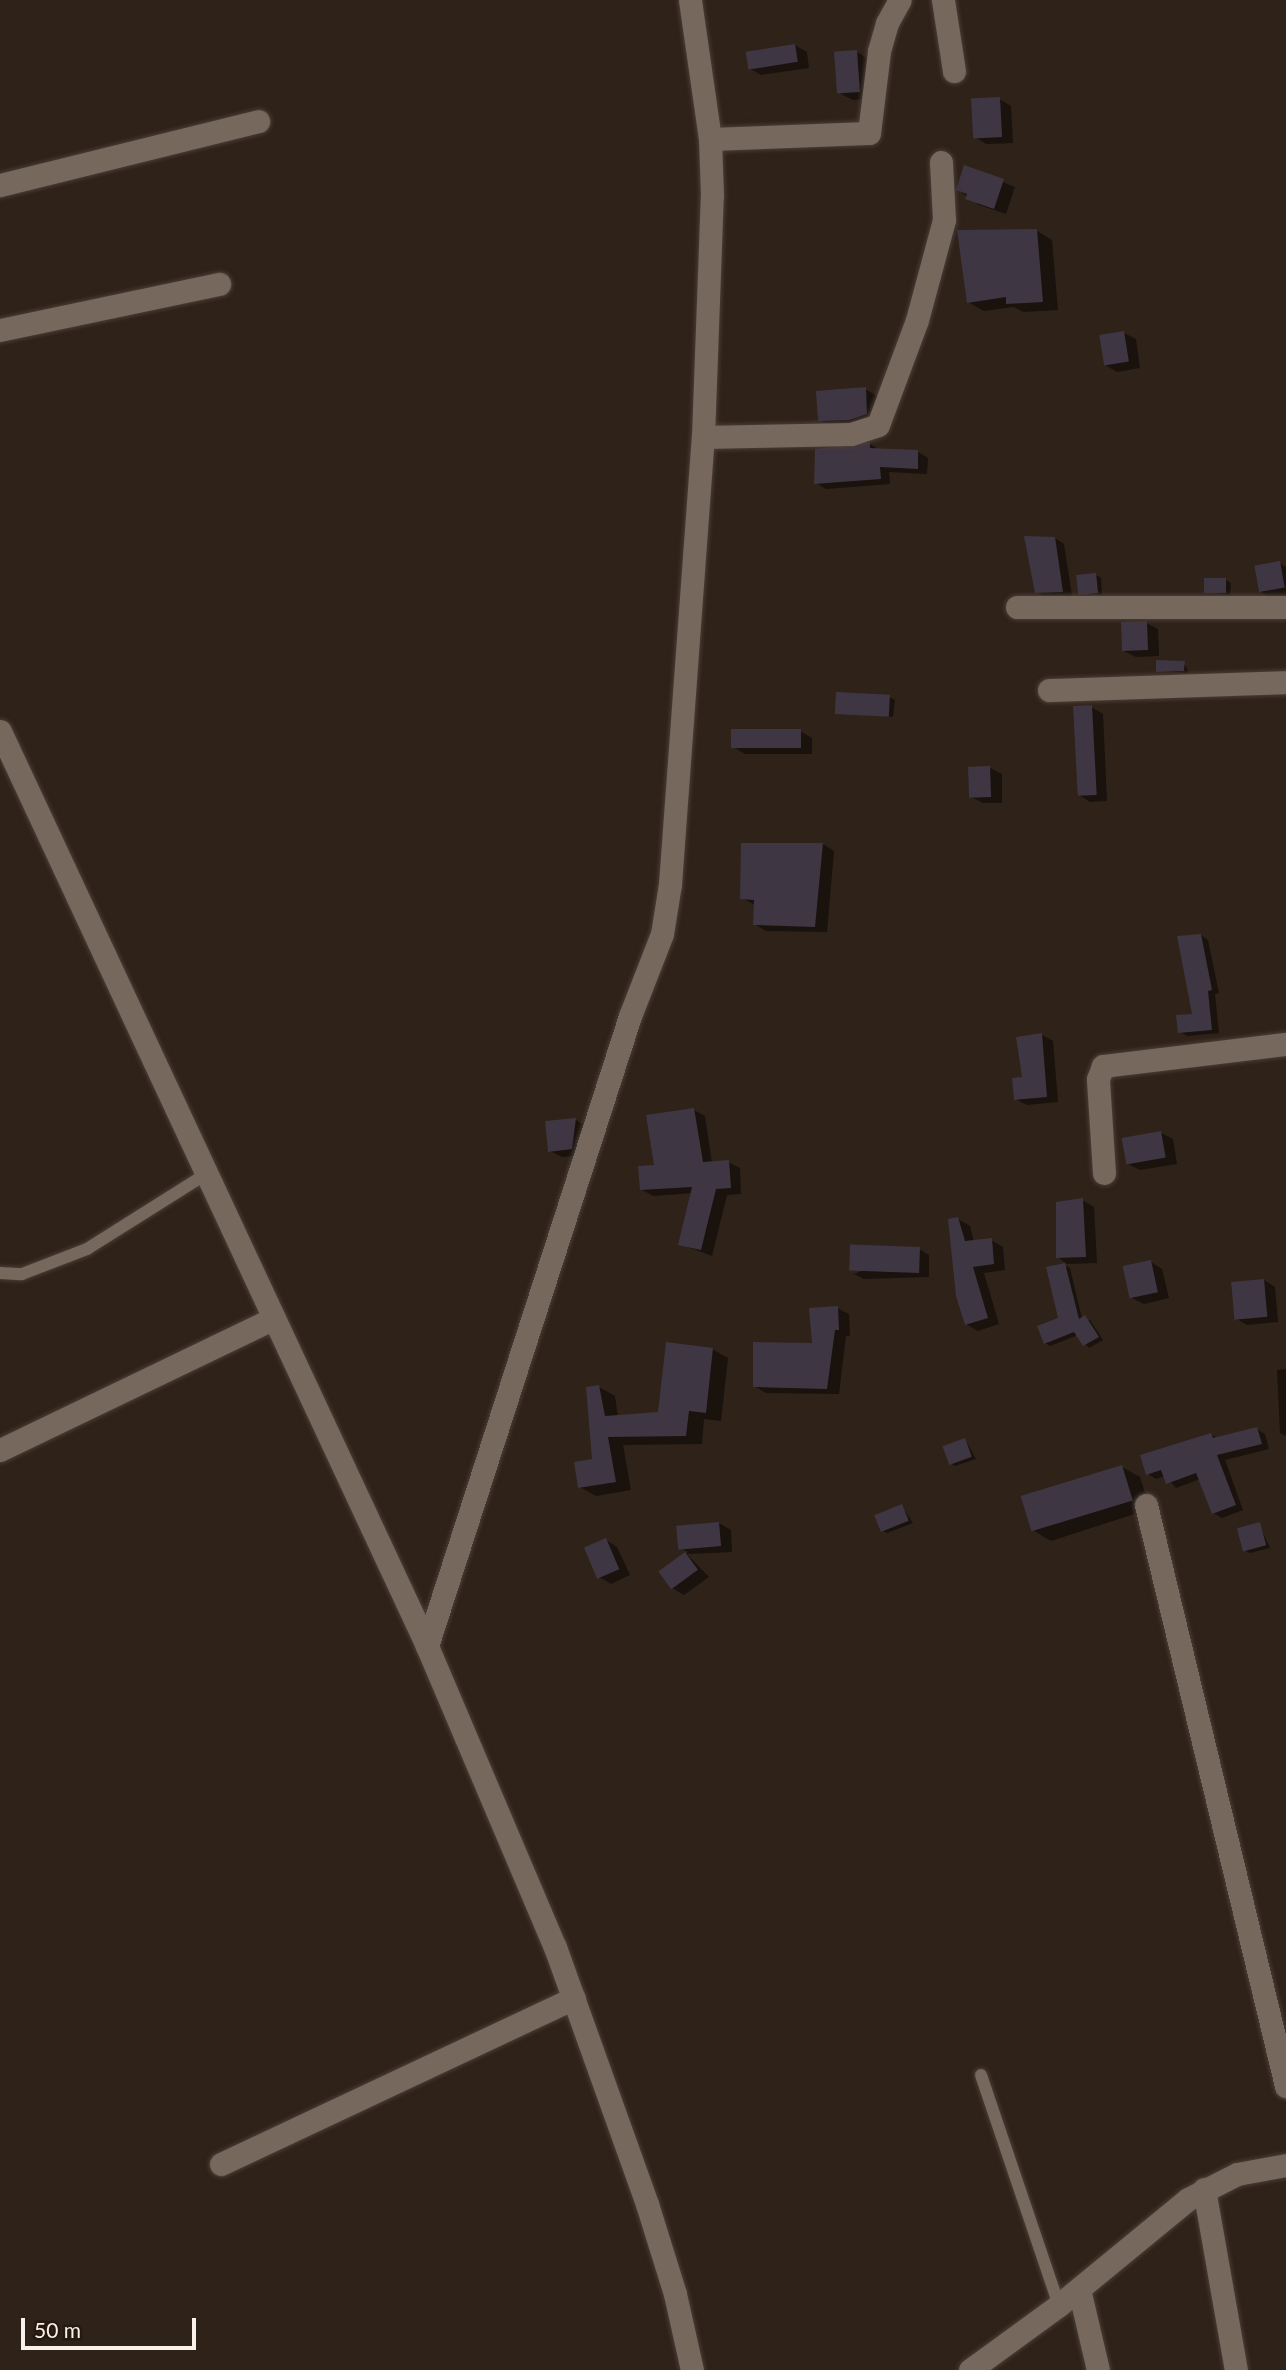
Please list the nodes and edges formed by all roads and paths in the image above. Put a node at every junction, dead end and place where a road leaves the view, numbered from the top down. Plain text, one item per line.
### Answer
1 (690, 0) edge
2 (900, 0) edge
3 (943, 0) edge
4 (954, 71) dead end
5 (258, 121) dead end
6 (710, 139) junction
7 (941, 162) dead end
8 (0, 185) edge
9 (219, 284) dead end
10 (0, 330) edge
11 (703, 436) junction
12 (1017, 607) dead end
13 (1286, 607) edge
14 (1286, 682) edge
15 (1049, 690) dead end
16 (1, 737) edge
17 (1286, 1044) edge
18 (1104, 1173) dead end
19 (206, 1174) junction
20 (0, 1273) edge
21 (274, 1318) junction
22 (0, 1450) edge
23 (1146, 1505) dead end
24 (427, 1646) junction
25 (573, 1998) junction
26 (981, 2075) dead end
27 (1286, 2086) edge
28 (221, 2164) dead end
29 (1286, 2165) edge
30 (1204, 2189) junction
31 (1079, 2289) junction
32 (1059, 2305) junction
33 (692, 2370) edge
34 (970, 2370) edge
35 (1098, 2370) edge
36 (1236, 2370) edge

1 - 6 street
2 - 6 street
3 - 4 street
5 - 8 street
6 - 11 street
7 - 11 street
9 - 10 street
11 - 24 street
12 - 13 street
14 - 15 street
16 - 19 street
17 - 18 street
19 - 20 lane
19 - 21 street
21 - 22 street
21 - 24 street
23 - 27 street
24 - 25 street
25 - 28 street
25 - 33 street
26 - 32 lane
29 - 30 street
30 - 31 street
30 - 36 street
31 - 32 street
31 - 35 street
32 - 34 street

